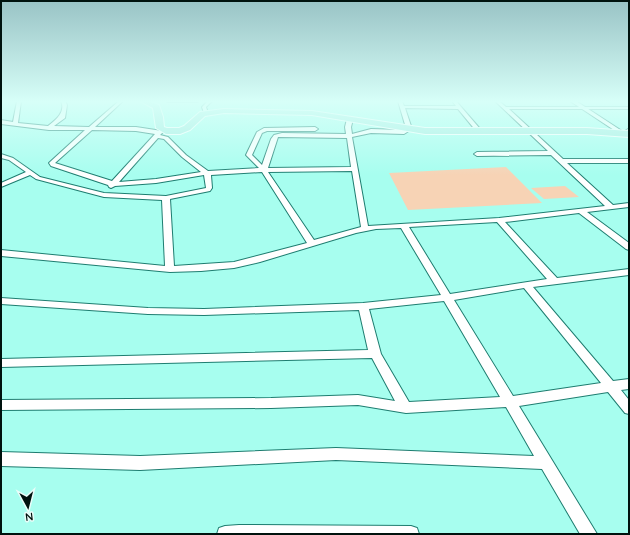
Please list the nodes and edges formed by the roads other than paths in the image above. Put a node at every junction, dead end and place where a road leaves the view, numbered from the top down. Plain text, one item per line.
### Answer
1 (32, 126) edge
2 (52, 126) edge
3 (93, 126) edge
4 (160, 126) edge
5 (189, 126) edge
6 (348, 126) edge
7 (387, 126) edge
8 (408, 126) edge
9 (474, 126) edge
10 (525, 126) edge
11 (617, 126) edge
12 (619, 126) edge
13 (49, 128) junction
14 (91, 128) junction
15 (315, 129) dead end
16 (409, 130) junction
17 (176, 131) junction
18 (530, 131) junction
19 (479, 132) junction
20 (628, 132) edge
21 (159, 133) junction
22 (350, 136) junction
23 (166, 138) junction
24 (477, 154) dead end
25 (554, 154) junction
26 (1, 156) edge
27 (562, 161) junction
28 (629, 162) edge
29 (355, 169) junction
30 (264, 170) junction
31 (30, 173) junction
32 (207, 173) junction
33 (113, 184) junction
34 (1, 185) edge
35 (104, 195) junction
36 (166, 198) junction
37 (629, 206) edge
38 (611, 207) junction
39 (581, 211) junction
40 (499, 220) junction
41 (404, 226) junction
42 (365, 229) junction
43 (312, 244) junction
44 (629, 247) edge
45 (1, 253) edge
46 (170, 270) junction
47 (629, 272) edge
48 (555, 282) junction
49 (526, 285) junction
50 (446, 298) junction
51 (1, 301) edge
52 (363, 306) junction
53 (375, 354) junction
54 (1, 363) edge
55 (629, 384) edge
56 (610, 388) junction
57 (509, 402) junction
58 (1, 406) edge
59 (406, 408) junction
60 (629, 409) edge
61 (1, 459) edge
62 (547, 463) junction
63 (225, 534) edge
64 (411, 534) edge
65 (588, 534) edge

1 - 13 street
2 - 13 street
3 - 14 street
4 - 21 main road
5 - 17 main road
6 - 22 street
7 - 16 main road
8 - 16 street
9 - 19 street
10 - 18 street
11 - 20 street
12 - 20 street
13 - 14 street
14 - 21 street
14 - 33 street
15 - 30 street
16 - 19 main road
16 - 22 street
17 - 21 main road
17 - 23 street
18 - 19 main road
18 - 20 main road
18 - 25 street
21 - 23 street
21 - 33 street
22 - 29 street
22 - 30 street
23 - 32 street
24 - 25 street
25 - 27 street
26 - 31 street
27 - 28 street
27 - 38 street
29 - 30 street
29 - 42 street
30 - 32 street
30 - 43 street
31 - 34 street
31 - 35 street
32 - 33 street
32 - 36 street
33 - 35 street
35 - 36 street
36 - 46 street
37 - 38 street
38 - 39 street
39 - 40 street
39 - 44 street
40 - 41 street
40 - 48 street
41 - 42 street
41 - 50 street
42 - 43 street
43 - 46 street
45 - 46 street
47 - 48 street
48 - 49 street
49 - 50 street
49 - 56 street
50 - 52 street
50 - 57 street
51 - 52 street
52 - 53 street
53 - 54 street
53 - 59 street
55 - 56 street
56 - 57 street
56 - 60 street
57 - 59 street
57 - 62 street
58 - 59 street
61 - 62 street
62 - 65 street
63 - 64 street

